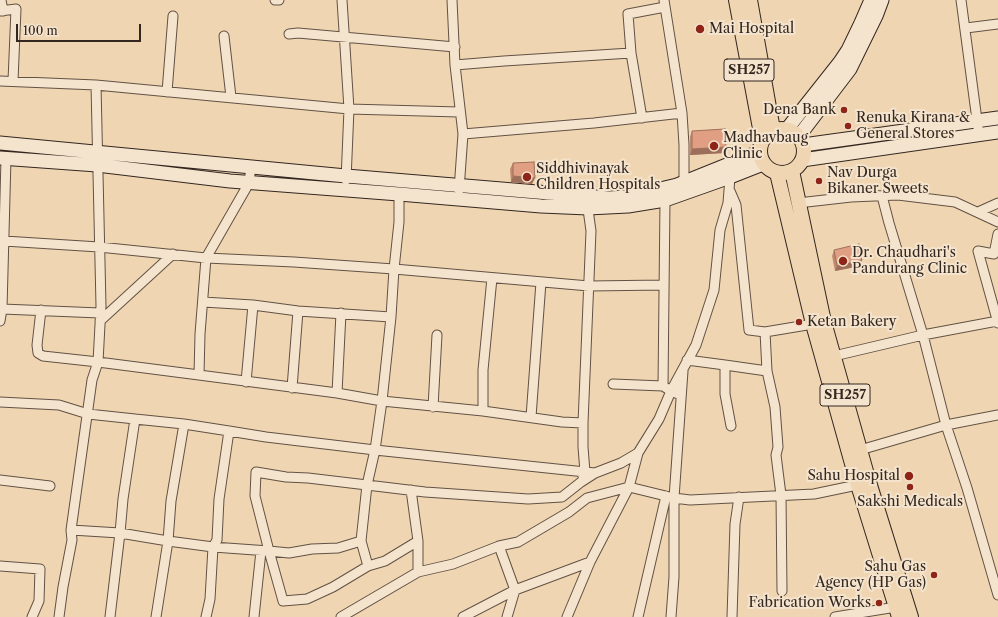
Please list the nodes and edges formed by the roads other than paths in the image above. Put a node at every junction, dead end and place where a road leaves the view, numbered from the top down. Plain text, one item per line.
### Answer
1 (1, 0) edge
2 (275, 0) edge
3 (279, 0) edge
4 (342, 0) edge
5 (452, 0) edge
6 (736, 0) edge
7 (750, 0) edge
8 (871, 0) edge
9 (882, 0) edge
10 (961, 0) edge
11 (665, 3) edge
12 (2, 11) edge
13 (173, 16) dead end
14 (998, 24) edge
15 (966, 28) junction
16 (289, 34) dead end
17 (224, 36) dead end
18 (345, 38) junction
19 (455, 47) junction
20 (631, 53) junction
21 (455, 65) junction
22 (0, 81) edge
23 (13, 82) junction
24 (96, 85) junction
25 (167, 92) junction
26 (230, 97) junction
27 (350, 109) junction
28 (460, 112) junction
29 (682, 113) junction
30 (642, 118) junction
31 (998, 118) edge
32 (977, 121) junction
33 (998, 132) edge
34 (463, 134) junction
35 (791, 135) junction
36 (979, 136) junction
37 (0, 143) edge
38 (97, 151) junction
39 (761, 152) junction
40 (3, 158) edge
41 (802, 160) junction
42 (97, 165) junction
43 (251, 166) junction
44 (792, 171) junction
45 (777, 173) junction
46 (346, 176) junction
47 (730, 182) junction
48 (249, 183) junction
49 (460, 186) junction
50 (684, 188) junction
51 (345, 190) junction
52 (399, 194) junction
53 (882, 196) junction
54 (459, 199) junction
55 (665, 200) junction
56 (587, 202) junction
57 (798, 203) junction
58 (998, 203) edge
59 (978, 212) junction
60 (998, 222) edge
61 (998, 234) edge
62 (4, 241) junction
63 (99, 247) junction
64 (173, 254) junction
65 (206, 258) junction
66 (394, 269) junction
67 (492, 278) junction
68 (541, 282) junction
69 (663, 285) junction
70 (589, 286) junction
71 (203, 302) junction
72 (253, 305) junction
73 (2, 309) junction
74 (41, 310) junction
75 (298, 311) junction
76 (341, 313) junction
77 (100, 317) junction
78 (391, 317) junction
79 (0, 321) edge
80 (998, 322) edge
81 (813, 324) junction
82 (765, 332) junction
83 (437, 335) dead end
84 (923, 335) junction
85 (834, 356) junction
86 (98, 362) junction
87 (685, 363) junction
88 (725, 365) junction
89 (767, 370) junction
90 (199, 375) junction
91 (246, 382) junction
92 (613, 384) dead end
93 (292, 388) junction
94 (667, 389) junction
95 (337, 393) junction
96 (681, 395) junction
97 (0, 402) edge
98 (382, 402) junction
99 (433, 407) junction
100 (483, 412) junction
101 (88, 414) junction
102 (998, 415) edge
103 (531, 417) junction
104 (135, 419) junction
105 (583, 423) junction
106 (184, 424) junction
107 (946, 425) junction
108 (731, 426) dead end
109 (229, 431) junction
110 (375, 450) junction
111 (860, 450) junction
112 (638, 454) junction
113 (585, 472) junction
114 (595, 473) junction
115 (0, 480) edge
116 (581, 482) junction
117 (864, 483) junction
118 (367, 485) junction
119 (50, 486) dead end
120 (629, 486) junction
121 (411, 490) junction
122 (780, 495) junction
123 (670, 497) junction
124 (739, 497) junction
125 (674, 520) junction
126 (71, 530) junction
127 (658, 531) junction
128 (120, 533) junction
129 (361, 540) junction
130 (168, 541) junction
131 (418, 541) junction
132 (499, 546) junction
133 (213, 547) junction
134 (265, 551) junction
135 (590, 562) junction
136 (0, 566) edge
137 (368, 566) junction
138 (995, 571) edge
139 (418, 572) junction
140 (515, 590) junction
141 (782, 591) dead end
142 (998, 596) edge
143 (897, 612) edge
144 (32, 617) edge
145 (60, 617) edge
146 (110, 617) edge
147 (156, 617) edge
148 (206, 617) edge
149 (254, 617) edge
150 (342, 617) edge
151 (463, 617) edge
152 (507, 617) edge
153 (567, 617) edge
154 (638, 617) edge
155 (671, 617) edge
156 (732, 617) edge
157 (835, 617) edge
158 (911, 617) edge

1 - 12 street
2 - 3 street
4 - 18 street
5 - 19 street
6 - 39 main road, SH257
7 - 35 main road, SH257
8 - 35 street
9 - 35 street
10 - 15 street
11 - 20 street
11 - 29 street
12 - 23 street
13 - 25 street
14 - 15 street
15 - 32 street
16 - 18 street
17 - 26 street
18 - 19 street
18 - 27 street
19 - 21 street
20 - 21 street
20 - 30 street
21 - 28 street
22 - 23 street
23 - 24 street
24 - 25 street
24 - 38 street
25 - 26 street
26 - 27 street
27 - 28 street
27 - 46 street
28 - 34 street
29 - 30 street
29 - 50 street
30 - 34 street
31 - 32 street
32 - 35 street
32 - 36 street
33 - 36 street
34 - 49 street
35 - 39 main road
35 - 41 main road
36 - 41 street
37 - 38 street
38 - 42 street
38 - 43 street
39 - 45 main road
39 - 47 street
39 - 50 street
40 - 42 street
40 - 62 street
41 - 44 main road
42 - 48 street
42 - 63 street
43 - 46 street
43 - 48 street
44 - 45 main road
44 - 57 main road, SH257
45 - 81 main road, SH257
46 - 49 street
46 - 51 street
47 - 50 street
47 - 82 street
47 - 87 street
48 - 51 street
48 - 65 street
49 - 54 street
49 - 56 street
50 - 55 street
50 - 56 street
51 - 52 street
52 - 54 street
52 - 66 street
53 - 57 street
53 - 59 street
53 - 84 street
54 - 56 street
55 - 56 street
55 - 69 street
56 - 70 street
57 - 85 main road, SH257
58 - 59 street
59 - 60 street
61 - 80 street
62 - 63 street
62 - 73 street
63 - 64 street
63 - 77 street
64 - 65 street
64 - 77 street
65 - 66 street
65 - 71 street
66 - 67 street
66 - 78 street
67 - 68 street
67 - 100 street
68 - 70 street
68 - 103 street
69 - 70 street
69 - 94 street
70 - 105 street
71 - 72 street
71 - 90 street
72 - 75 street
72 - 91 street
73 - 74 street
73 - 79 street
74 - 77 street
74 - 86 street
75 - 76 street
75 - 93 street
76 - 78 street
76 - 95 street
77 - 86 street
78 - 98 street
80 - 84 street
81 - 82 street
81 - 117 main road, SH257
82 - 89 street
83 - 99 street
84 - 85 street
84 - 107 street
85 - 111 main road, SH257
86 - 90 street
86 - 101 street
87 - 88 street
87 - 94 street
87 - 96 street
88 - 89 street
88 - 108 street
89 - 122 street
90 - 91 street
91 - 93 street
92 - 94 street
93 - 95 street
94 - 96 street
94 - 112 street
95 - 98 street
96 - 123 street
97 - 101 street
98 - 99 street
98 - 110 street
99 - 100 street
100 - 103 street
101 - 104 street
101 - 126 street
102 - 107 street
103 - 105 street
104 - 106 street
104 - 128 street
105 - 113 street
106 - 109 street
106 - 130 street
107 - 111 street
107 - 138 street
109 - 110 street
109 - 133 street
110 - 113 street
110 - 118 street
111 - 117 main road, SH257
112 - 114 street
112 - 120 street
113 - 114 street
113 - 116 street
114 - 116 street
115 - 119 street
116 - 121 street
117 - 122 street
117 - 143 main road, SH257
117 - 158 main road, SH257
118 - 121 street
118 - 129 street
118 - 134 street
120 - 123 street
120 - 132 street
120 - 135 street
121 - 131 street
122 - 124 street
122 - 141 street
123 - 124 street
123 - 125 street
123 - 127 street
124 - 156 street
125 - 127 street
125 - 155 street
126 - 128 street
126 - 145 street
127 - 154 street
128 - 130 street
128 - 146 street
129 - 134 street
129 - 137 street
130 - 133 street
130 - 147 street
131 - 137 street
131 - 139 street
132 - 139 street
132 - 140 street
133 - 134 street
133 - 148 street
134 - 137 street
134 - 149 street
135 - 140 street
135 - 153 street
136 - 144 street
138 - 142 street
139 - 150 street
140 - 151 street
140 - 152 street
143 - 157 street

